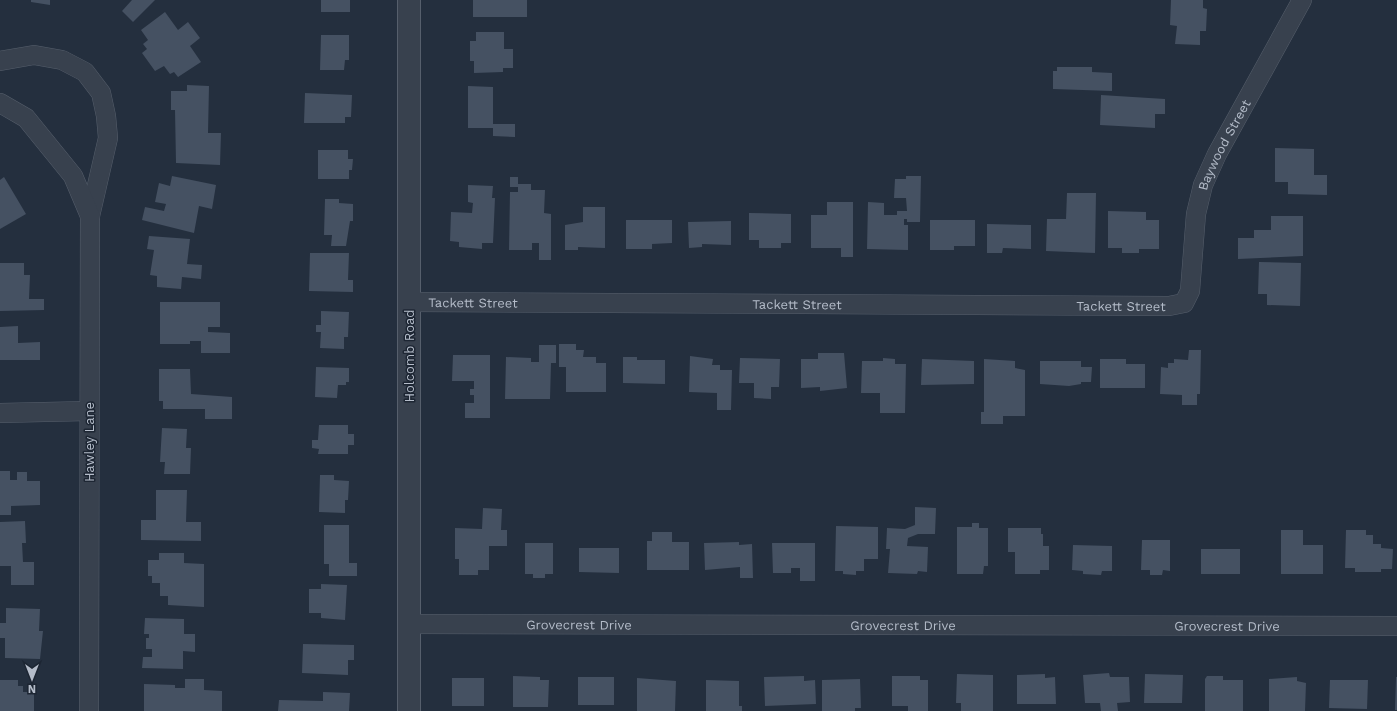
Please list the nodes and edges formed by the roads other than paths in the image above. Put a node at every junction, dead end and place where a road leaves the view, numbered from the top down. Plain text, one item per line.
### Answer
1 (409, 0) edge
2 (1302, 0) edge
3 (0, 61) edge
4 (0, 103) edge
5 (90, 216) junction
6 (409, 302) junction
7 (1184, 303) joint
8 (89, 411) junction
9 (0, 413) edge
10 (409, 624) junction
11 (1397, 626) edge
12 (89, 711) edge
13 (409, 711) edge

1 - 6 street, Holcomb Road
2 - 7 street, Baywood Street
3 - 5 street
4 - 5 street, Hawley Lane
5 - 8 street, Hawley Lane
6 - 7 street, Tackett Street
6 - 10 street, Holcomb Road
8 - 9 street
8 - 12 street, Hawley Lane
10 - 11 street, Grovecrest Drive
10 - 13 street, Holcomb Road

